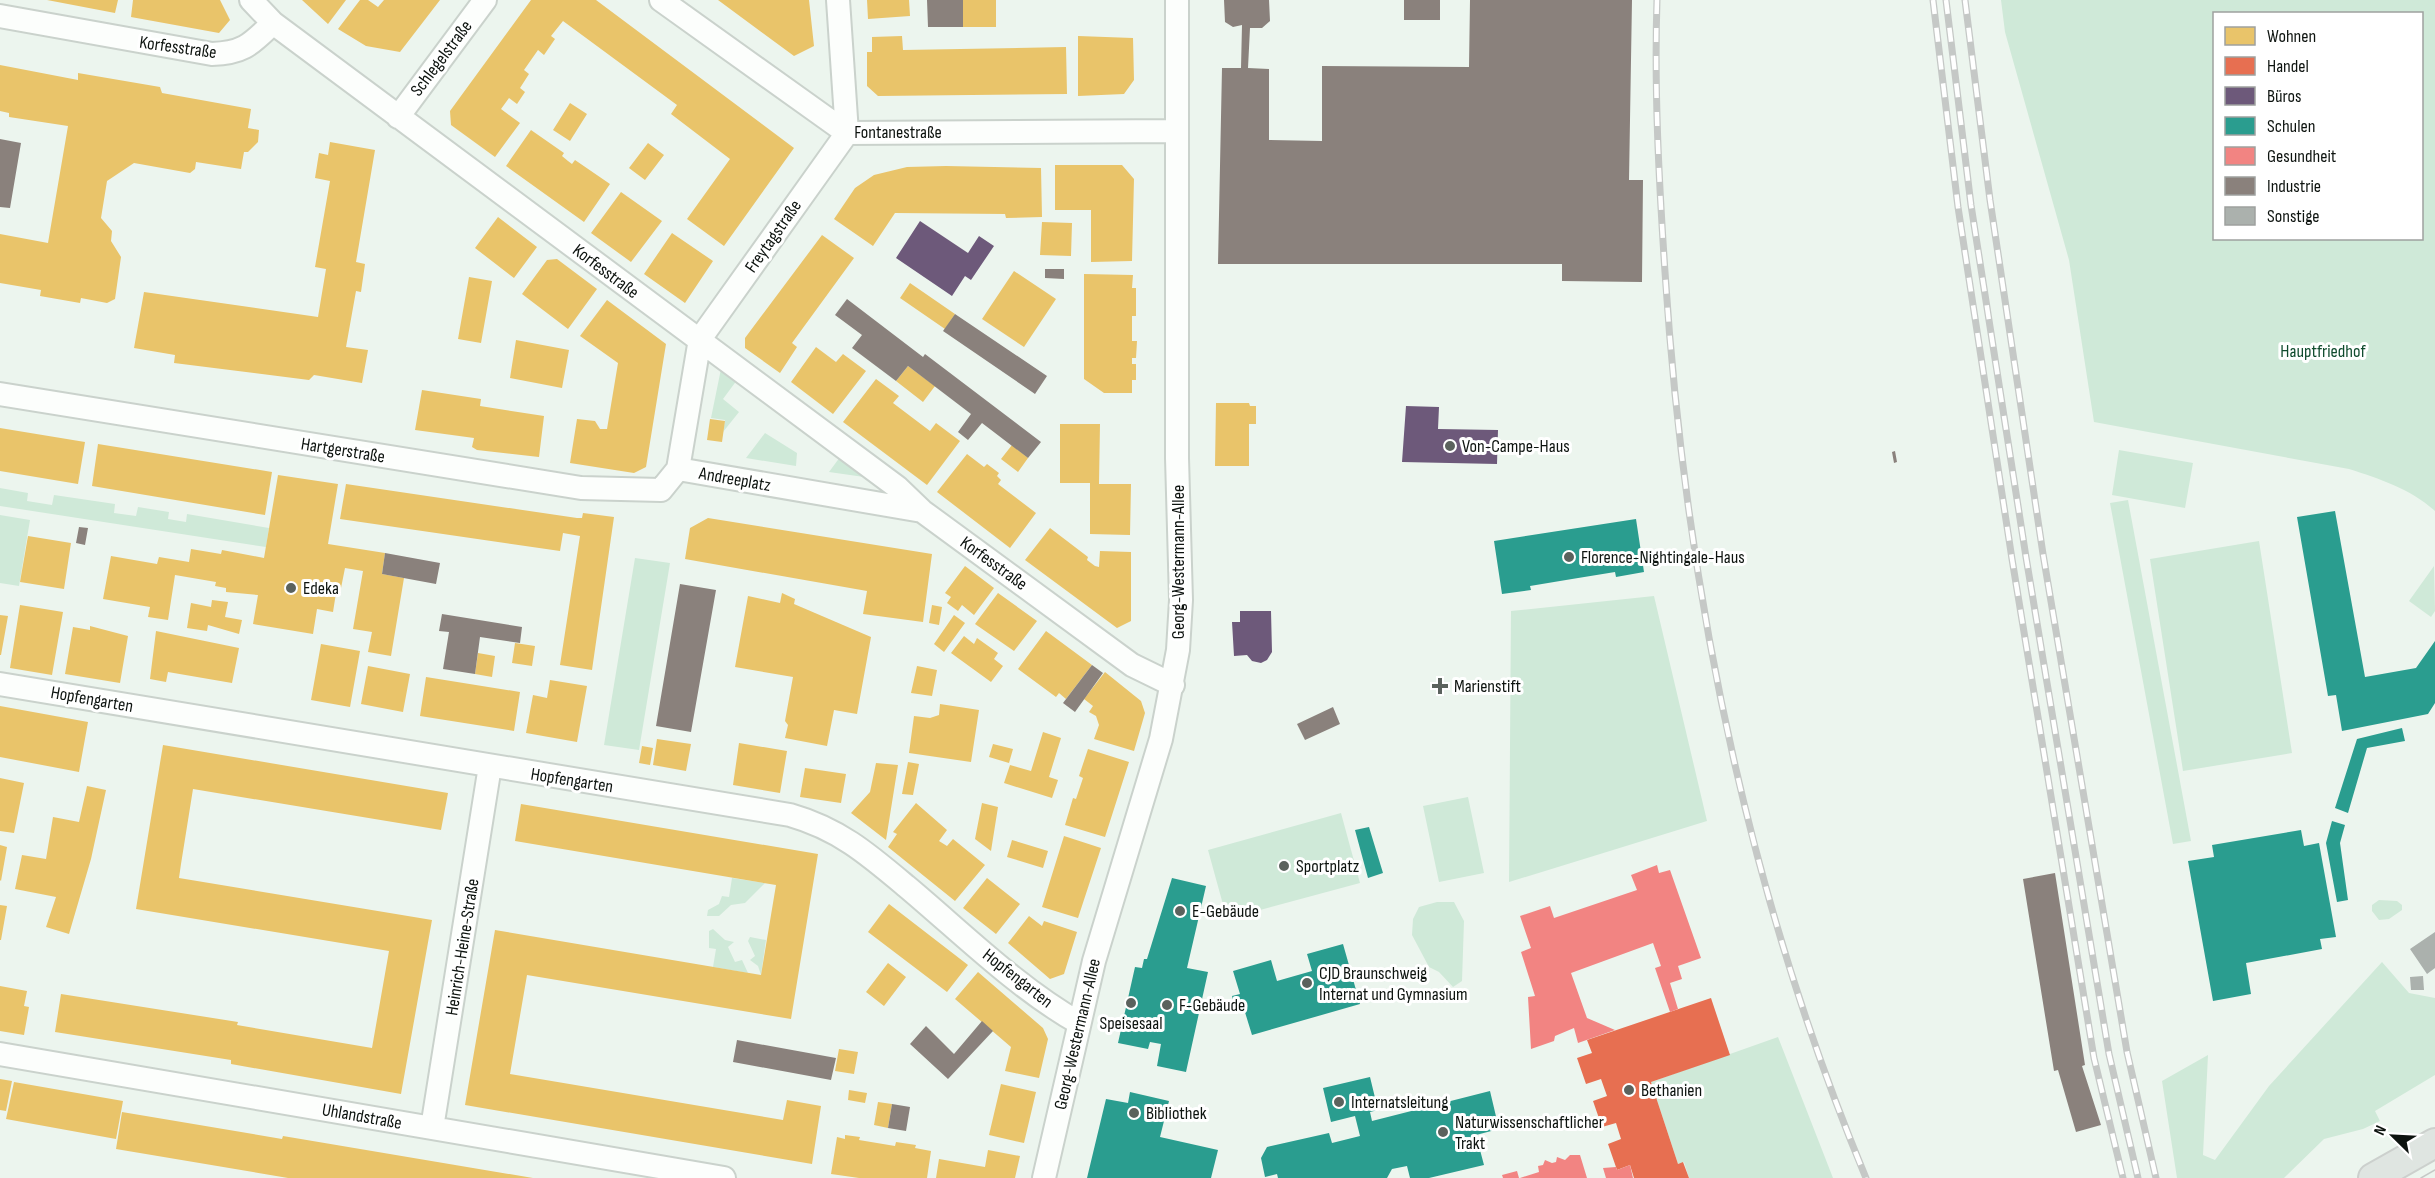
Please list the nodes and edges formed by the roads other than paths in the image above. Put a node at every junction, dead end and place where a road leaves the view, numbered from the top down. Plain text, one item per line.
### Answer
1 (251, 0) edge
2 (485, 0) edge
3 (661, 0) edge
4 (838, 0) edge
5 (1177, 0) edge
6 (0, 16) edge
7 (273, 22) junction
8 (398, 117) junction
9 (1177, 131) junction
10 (847, 133) junction
11 (700, 339) junction
12 (0, 394) edge
13 (678, 469) junction
14 (922, 511) junction
15 (0, 684) edge
16 (1173, 685) junction
17 (490, 766) junction
18 (1079, 1023) junction
19 (0, 1054) edge
20 (432, 1128) junction
21 (2435, 1143) edge
22 (724, 1178) edge
23 (1044, 1178) edge
24 (2373, 1178) edge

1 - 7 street
2 - 8 street, Schlegelstraße
3 - 10 street, Fontanestraße
4 - 10 street
5 - 9 street, Georg-Westermann-Allee
6 - 7 street, Korfesstraße
7 - 8 street, Korfesstraße
8 - 11 street, Korfesstraße
9 - 10 street, Fontanestraße
9 - 16 street, Georg-Westermann-Allee
10 - 11 street, Freytagstraße
11 - 13 street, Andreeplatz
11 - 14 street, Korfesstraße
12 - 13 street, Hartgerstraße
13 - 14 street, Andreeplatz
14 - 16 street, Korfesstraße
15 - 17 street, Hopfengarten
16 - 18 street, Georg-Westermann-Allee
17 - 18 street, Hopfengarten
17 - 20 street, Heinrich-Heine-Straße
18 - 23 street, Georg-Westermann-Allee
19 - 20 street, Uhlandstraße
20 - 22 street, Uhlandstraße
21 - 24 main road

